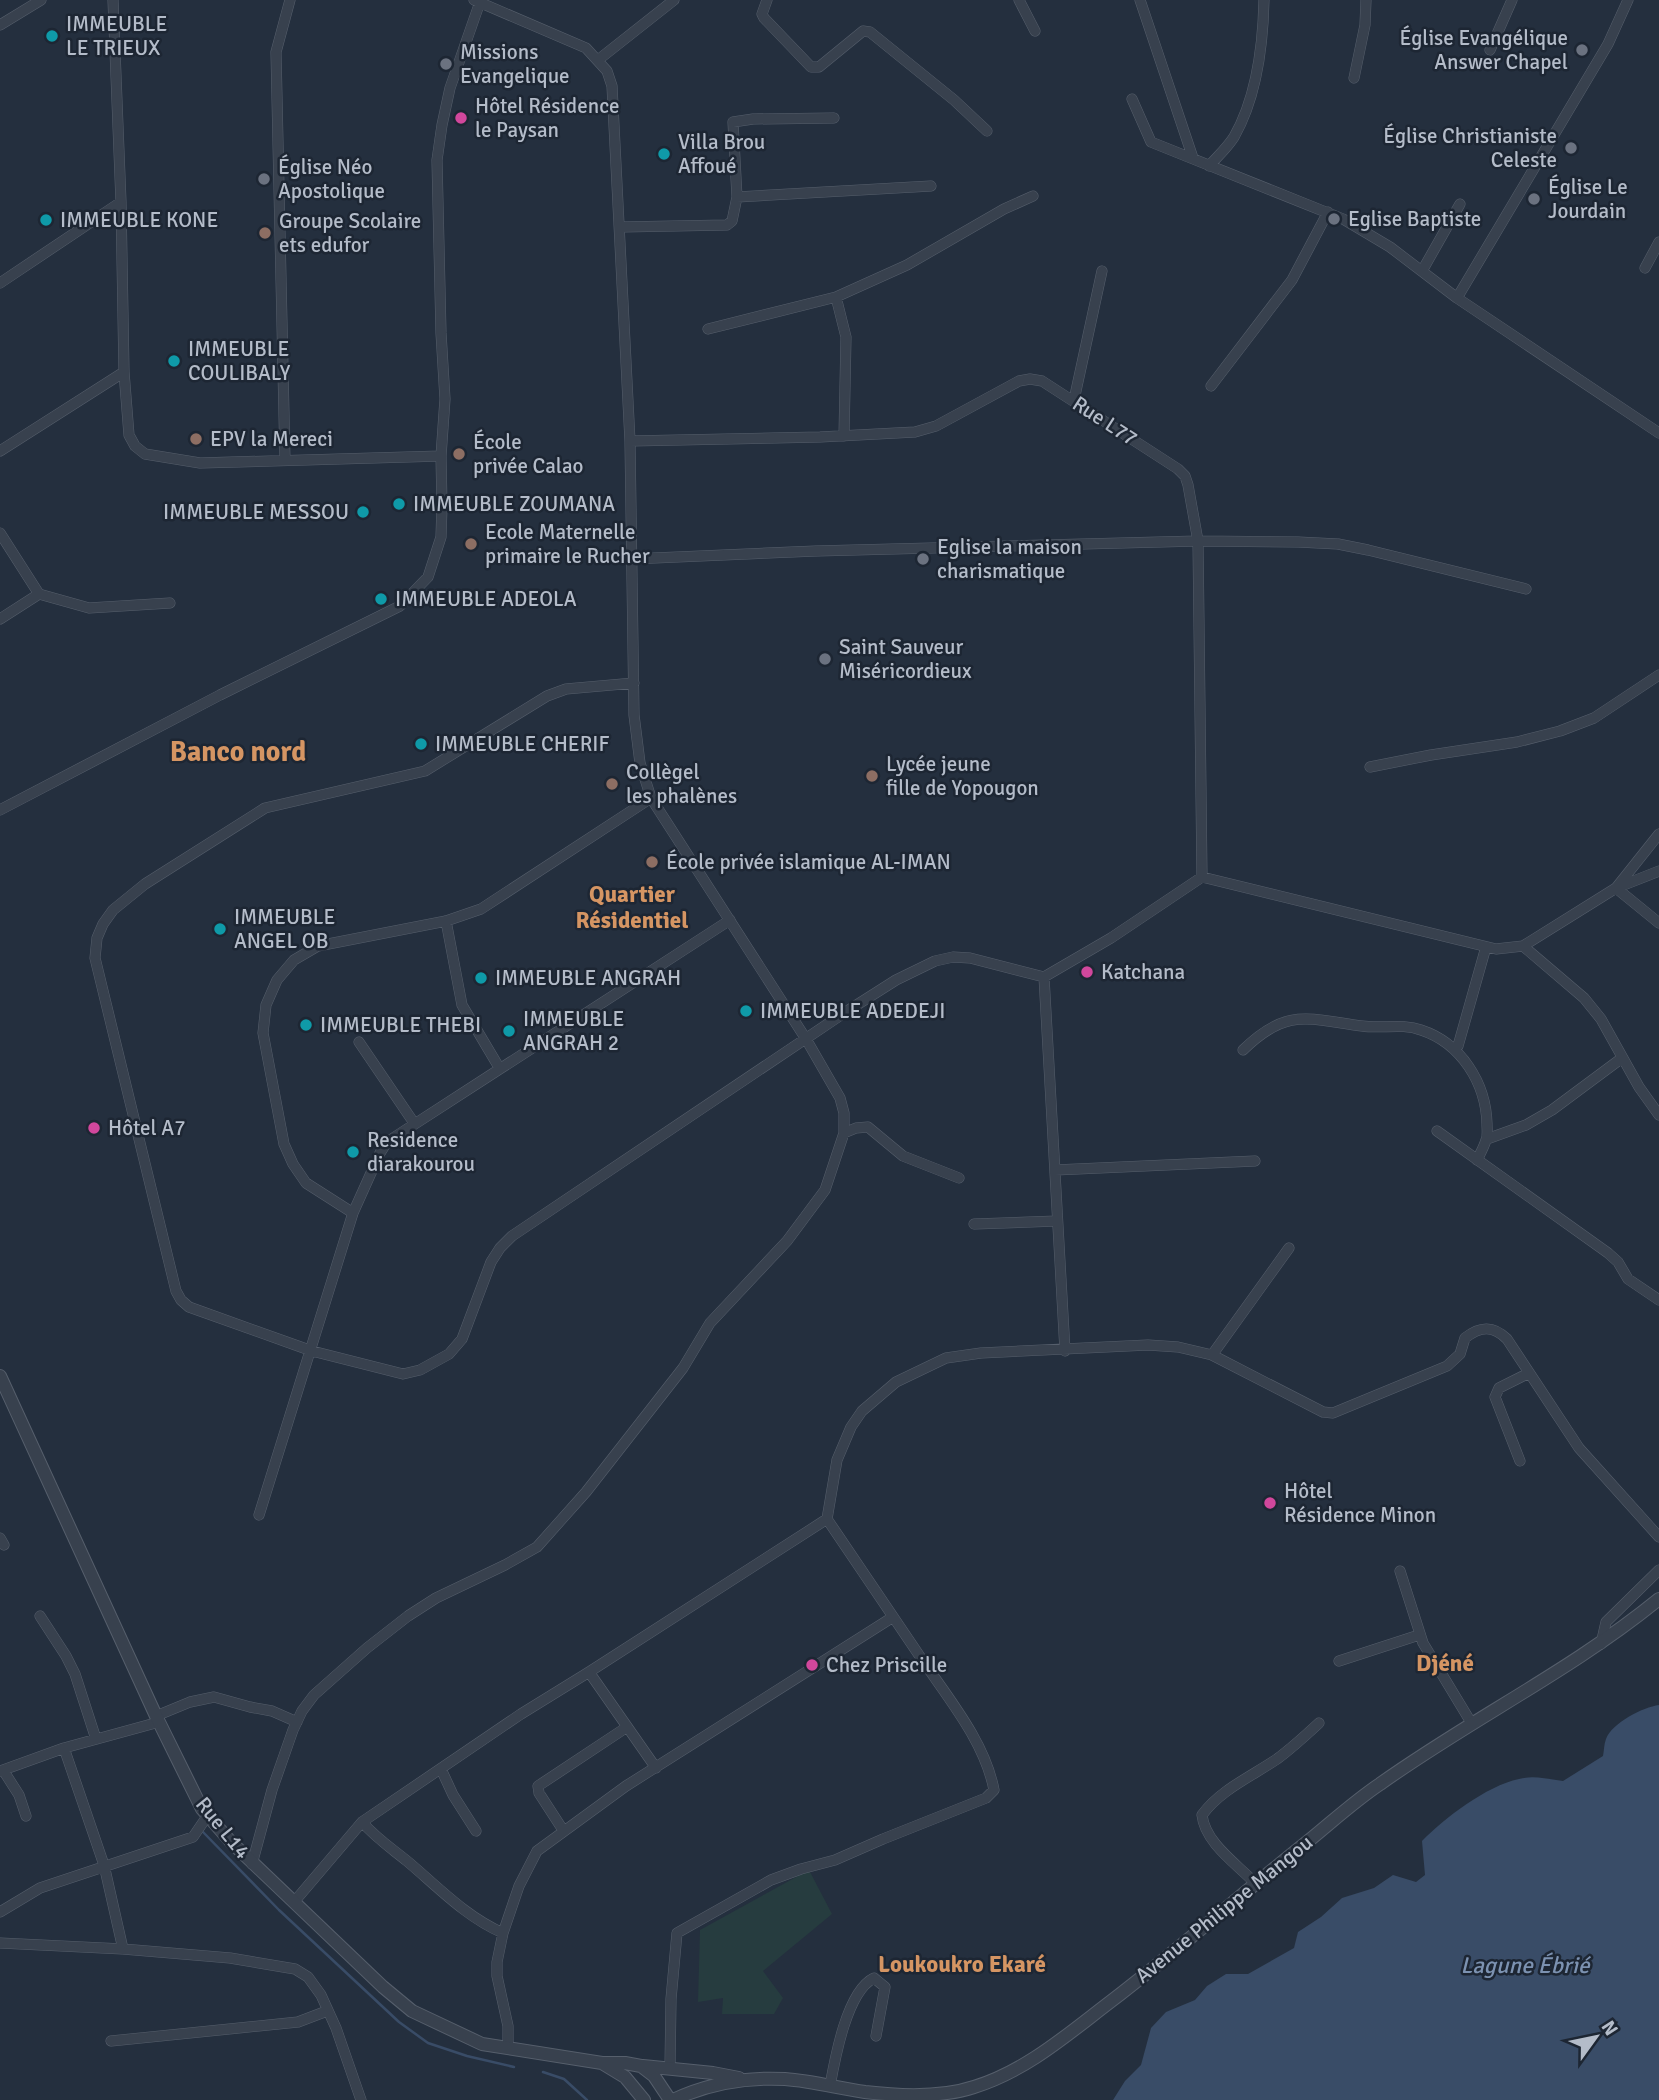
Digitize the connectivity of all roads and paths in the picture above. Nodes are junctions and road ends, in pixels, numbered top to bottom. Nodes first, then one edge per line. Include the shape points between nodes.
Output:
1 (41, 0) edge
2 (113, 0) edge
3 (290, 0) edge
4 (674, 0) edge
5 (767, 0) edge
6 (1019, 0) edge
7 (1140, 0) edge
8 (1264, 0) edge
9 (1366, 0) edge
10 (1512, 0) edge
11 (1628, 0) edge
12 (477, 1) edge
13 (0, 25) edge
14 (1035, 32) dead end
15 (1490, 50) dead end
16 (598, 60) junction
17 (1354, 78) dead end
18 (1132, 99) dead end
19 (834, 118) dead end
20 (987, 131) dead end
21 (1194, 158) junction
22 (1209, 166) junction
23 (931, 186) dead end
24 (1034, 196) dead end
25 (737, 197) junction
26 (121, 202) junction
27 (1460, 204) dead end
28 (1328, 212) junction
29 (621, 227) junction
30 (1659, 242) edge
31 (1645, 268) dead end
32 (1102, 271) dead end
33 (1422, 271) junction
34 (0, 283) edge
35 (836, 297) junction
36 (1457, 298) junction
37 (708, 328) dead end
38 (124, 372) junction
39 (1211, 386) dead end
40 (1074, 400) junction
41 (1659, 433) edge
42 (844, 436) junction
43 (630, 441) junction
44 (0, 450) edge
45 (440, 456) junction
46 (285, 460) junction
47 (0, 533) edge
48 (1198, 541) junction
49 (631, 559) junction
50 (1526, 589) dead end
51 (38, 594) junction
52 (170, 603) dead end
53 (0, 619) edge
54 (1659, 675) edge
55 (634, 683) junction
56 (1370, 767) dead end
57 (651, 798) junction
58 (0, 810) edge
59 (1659, 834) edge
60 (1659, 871) edge
61 (1202, 877) junction
62 (1616, 888) junction
63 (730, 920) junction
64 (446, 921) junction
65 (1659, 923) edge
66 (1523, 946) junction
67 (1486, 947) junction
68 (1044, 978) junction
69 (806, 1039) junction
70 (359, 1042) dead end
71 (1454, 1048) junction
72 (1243, 1050) dead end
73 (1622, 1058) junction
74 (500, 1069) junction
75 (1659, 1115) edge
76 (414, 1123) junction
77 (1437, 1130) dead end
78 (844, 1133) junction
79 (1487, 1139) junction
80 (1477, 1160) junction
81 (1255, 1161) dead end
82 (1055, 1170) junction
83 (959, 1178) dead end
84 (354, 1213) junction
85 (1057, 1221) junction
86 (974, 1224) dead end
87 (1289, 1248) dead end
88 (1659, 1300) edge
89 (312, 1351) junction
90 (1065, 1351) junction
91 (1212, 1355) junction
92 (1528, 1373) junction
93 (0, 1376) edge
94 (4, 1396) edge
95 (1520, 1461) dead end
96 (259, 1515) dead end
97 (827, 1519) junction
98 (1659, 1537) edge
99 (1659, 1570) edge
100 (1400, 1572) dead end
101 (1659, 1600) edge
102 (40, 1616) dead end
103 (893, 1616) junction
104 (1419, 1634) junction
105 (1601, 1644) junction
106 (1339, 1661) dead end
107 (589, 1672) junction
108 (158, 1719) junction
109 (297, 1722) junction
110 (1319, 1723) dead end
111 (1472, 1724) junction
112 (627, 1727) junction
113 (96, 1739) junction
114 (64, 1748) junction
115 (656, 1768) junction
116 (441, 1769) junction
117 (2, 1770) edge
118 (208, 1815) junction
119 (26, 1816) dead end
120 (362, 1822) junction
121 (564, 1830) junction
122 (476, 1831) dead end
123 (252, 1864) junction
124 (104, 1866) junction
125 (1255, 1883) junction
126 (294, 1902) junction
127 (0, 1912) edge
128 (503, 1933) junction
129 (0, 1943) edge
130 (123, 1949) junction
131 (327, 2011) junction
132 (876, 2036) dead end
133 (111, 2041) dead end
134 (508, 2048) junction
135 (602, 2063) junction
136 (641, 2066) junction
137 (670, 2067) junction
138 (750, 2081) junction
139 (830, 2086) junction
140 (361, 2100) edge
141 (644, 2100) edge
142 (672, 2100) edge

1 - 13 street
2 - 26 street
3 - 46 street via 276,52
4 - 16 street
5 - 20 street via 764,18 811,67 819,67 863,32 870,32
6 - 14 street
7 - 21 street
8 - 22 street via 1261,43 1245,114 1232,140
9 - 17 street
10 - 15 street
11 - 36 street via 1608,44
12 - 16 street via 586,48
12 - 45 street via 450,88 437,160 444,400
16 - 29 street via 612,86
18 - 21 street via 1151,142
19 - 25 street via 733,122
21 - 22 street
22 - 28 street
23 - 25 street
24 - 35 street via 907,265
25 - 29 street via 727,225
26 - 34 street
26 - 38 street
27 - 33 street
28 - 33 street
28 - 39 street via 1292,280
29 - 43 street
30 - 31 street
32 - 40 street
33 - 36 street
35 - 37 street
35 - 42 street via 846,337
36 - 41 street
38 - 44 street
38 - 46 street via 129,435 145,454 200,463
40 - 42 street, Rue L77 via 1030,379 925,430
40 - 48 street, Rue L77 via 1185,476
42 - 43 street, Rue L77
43 - 49 street
45 - 46 street
45 - 58 street via 441,537 428,577 400,606
47 - 51 street
48 - 49 street
48 - 50 street via 1338,544
48 - 61 street, Rue L77
49 - 55 street
51 - 52 street via 89,608
51 - 53 street
54 - 56 street via 1594,718 1560,730 1517,742
55 - 57 street via 640,763
55 - 89 street via 566,689 547,696 414,775 265,808 145,884 103,924 95,958 176,1291 189,1307
57 - 63 street
57 - 64 street via 493,903
59 - 62 street
60 - 62 street
61 - 67 street
61 - 68 street
62 - 65 street
62 - 66 street
63 - 69 street
63 - 74 street
64 - 74 street via 462,1005
64 - 84 street via 318,946 294,960 267,1005 263,1033 284,1144 306,1183
66 - 67 street
66 - 73 street via 1584,998 1601,1018
67 - 71 street
68 - 69 street via 970,958 935,961 896,980
68 - 82 street
69 - 78 street via 840,1098
69 - 89 street via 512,1236 491,1262 462,1339 435,1363 403,1374
70 - 76 street
71 - 72 street via 1411,1027 1307,1018 1280,1023
71 - 79 street via 1480,1083
73 - 75 street
73 - 79 street via 1552,1110
74 - 76 street
76 - 84 street via 387,1142
77 - 80 street
78 - 83 street via 867,1127 903,1156
78 - 109 street via 825,1190 808,1215 710,1323 665,1391 537,1546 408,1616 314,1695
79 - 80 street
80 - 88 street via 1608,1253 1628,1279
81 - 82 street
82 - 85 street
84 - 89 street
85 - 86 street
85 - 90 street
87 - 91 street
89 - 96 street
90 - 91 street via 1148,1345
90 - 97 street via 946,1358 896,1382 862,1411 851,1427 837,1460
91 - 92 street via 1333,1413 1447,1366 1460,1354 1465,1338 1482,1328 1500,1332
92 - 95 street via 1499,1388 1495,1397
92 - 98 street via 1579,1448
93 - 94 street, Rue L14
94 - 108 street, Rue L14
97 - 103 street
97 - 107 street
99 - 105 street via 1606,1622
100 - 104 street
101 - 105 street, Avenue Philippe Mangou
102 - 113 street via 75,1674
103 - 115 street
103 - 137 street via 972,1737 994,1790 986,1798 835,1860 771,1880 677,1933
104 - 106 street
104 - 111 street
105 - 111 street, Avenue Philippe Mangou
107 - 112 street
107 - 116 street
108 - 109 street via 190,1702 214,1696
108 - 113 street
108 - 118 street, Rue L14
109 - 123 street
110 - 125 street via 1202,1815 1211,1837
111 - 125 street, Avenue Philippe Mangou via 1378,1785
112 - 115 street
112 - 121 street via 538,1786
113 - 114 street
114 - 117 street
114 - 124 street
115 - 121 street
116 - 120 street
116 - 122 street
117 - 119 street via 19,1795
118 - 123 street, Rue L14
118 - 124 street via 193,1837
120 - 126 street
120 - 128 street via 472,1917
121 - 128 street via 531,1860
123 - 126 street, Rue L14
124 - 127 street via 40,1888
124 - 130 street
125 - 139 street, Avenue Philippe Mangou via 1083,2023 1008,2073 974,2087 926,2094
126 - 134 street, Rue L14 via 412,2011 472,2041
128 - 134 street via 497,1976
129 - 130 street
130 - 131 street via 295,1969 321,1995
131 - 133 street via 298,2022
131 - 140 street
132 - 139 street via 885,1987 874,1978 866,1982 850,2011
134 - 135 street, Rue L14
135 - 136 street, Rue L14
135 - 141 street, Rue L14 via 625,2077
136 - 137 street, Rue L14
136 - 142 street
137 - 138 street, Rue L14
138 - 139 street, Avenue Philippe Mangou via 785,2079
138 - 142 street via 706,2087

